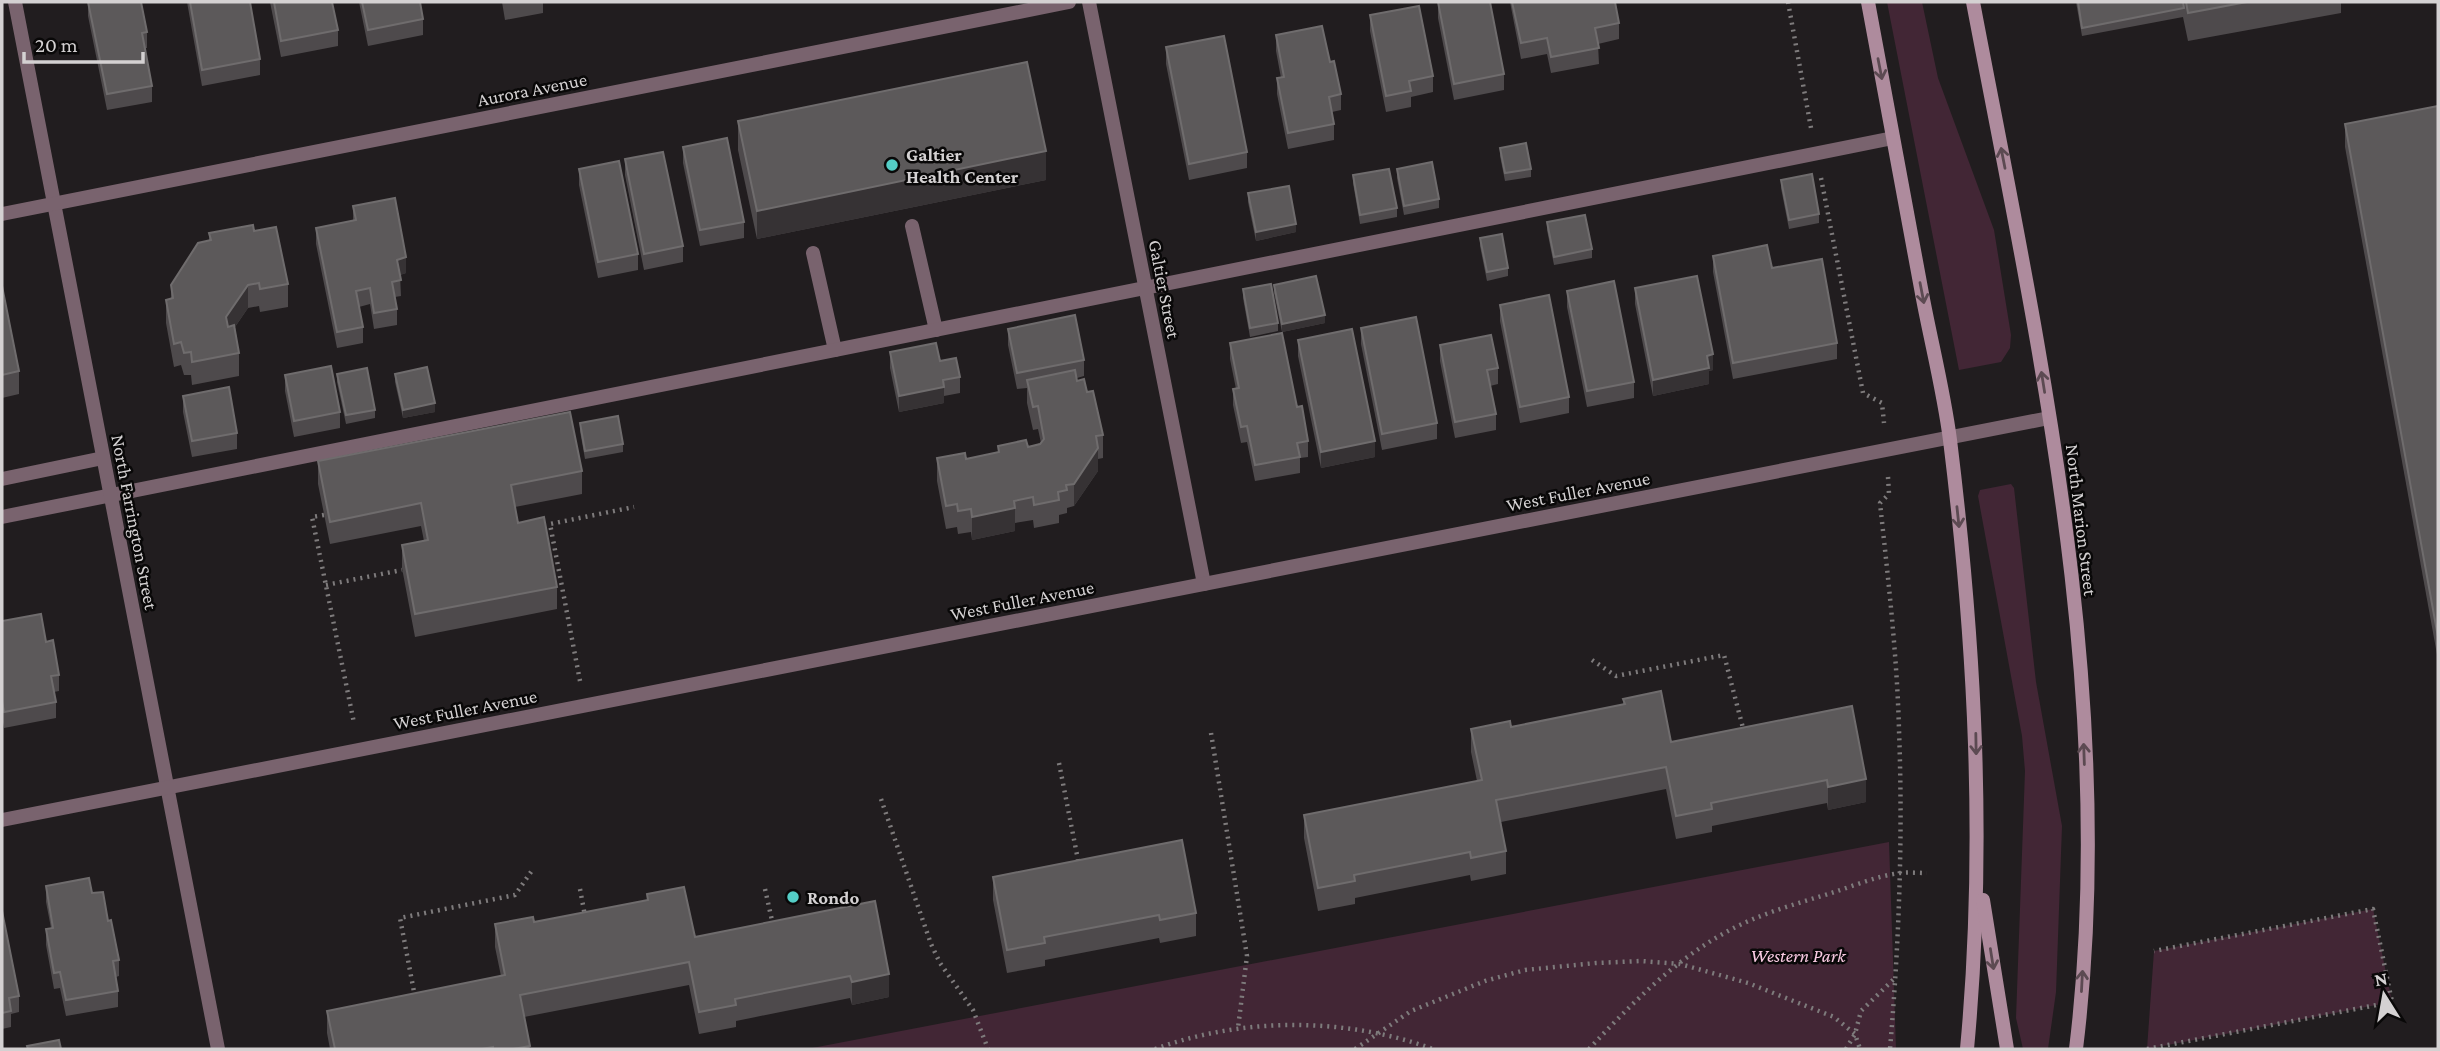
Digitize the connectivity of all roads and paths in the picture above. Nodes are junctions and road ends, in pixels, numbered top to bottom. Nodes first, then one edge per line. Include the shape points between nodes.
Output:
1 (15, 2) edge
2 (1069, 2) edge
3 (1089, 2) edge
4 (1788, 2) edge
5 (1868, 2) edge
6 (1973, 2) edge
7 (1893, 138) junction
8 (1816, 154) junction
9 (54, 204) junction
10 (2, 214) edge
11 (912, 226) dead end
12 (813, 253) dead end
13 (1146, 288) junction
14 (936, 330) junction
15 (835, 350) junction
16 (2049, 418) junction
17 (1950, 437) junction
18 (1886, 450) junction
19 (103, 458) junction
20 (2, 479) edge
21 (111, 496) junction
22 (634, 507) dead end
23 (324, 515) edge
24 (2, 517) edge
25 (402, 570) edge
26 (1204, 584) junction
27 (326, 585) junction
28 (1592, 660) dead end
29 (585, 706) junction
30 (1210, 733) dead end
31 (1745, 736) edge
32 (359, 750) junction
33 (1059, 763) dead end
34 (167, 788) junction
35 (881, 799) dead end
36 (2, 820) edge
37 (1978, 867) junction
38 (533, 869) dead end
39 (1080, 871) edge
40 (1900, 873) junction
41 (1927, 873) dead end
42 (580, 889) dead end
43 (765, 889) dead end
44 (587, 923) edge
45 (774, 930) edge
46 (2154, 951) dead end
47 (1680, 964) junction
48 (1896, 976) junction
49 (416, 1003) edge
50 (1238, 1028) junction
51 (1379, 1032) junction
52 (1855, 1034) junction
53 (218, 1049) edge
54 (988, 1049) edge
55 (1155, 1049) edge
56 (1355, 1049) edge
57 (1433, 1049) edge
58 (1590, 1049) edge
59 (1846, 1049) edge
60 (1860, 1049) edge
61 (1890, 1049) edge
62 (1967, 1049) edge
63 (2007, 1049) edge
64 (2076, 1049) edge
65 (2147, 1049) edge

1 - 9 street, North Farrington Street
2 - 9 street, Aurora Avenue
3 - 13 street, Galtier Street
4 - 8 path
5 -> 7 main road
16 -> 6 main road, North Marion Street
7 - 8 street
7 -> 17 main road
8 - 13 street
8 - 18 path via 1863,393 1882,403
9 - 10 street, Aurora Avenue
9 - 19 street, North Farrington Street
11 - 14 street
12 - 15 street
13 - 14 street
13 - 26 street, Galtier Street
14 - 15 street
15 - 21 street
16 - 17 street, West Fuller Avenue
64 -> 16 main road, North Marion Street via 2088,850 2081,667
17 - 18 street, West Fuller Avenue
17 -> 37 main road via 1976,718
18 - 26 street, West Fuller Avenue
18 - 40 path via 1889,494 1880,503 1899,729
19 - 20 street
19 - 21 street, North Farrington Street
21 - 24 street
21 - 34 street, North Farrington Street
22 - 29 path via 550,524
23 - 27 path via 312,517
25 - 27 path
26 - 29 street, West Fuller Avenue
27 - 32 path
28 - 31 path via 1616,676 1724,655
29 - 32 street, West Fuller Avenue
30 - 50 path via 1247,956
32 - 34 street, West Fuller Avenue
33 - 39 path
34 - 36 street, West Fuller Avenue
34 - 53 street, North Farrington Street
35 - 54 path via 930,944 973,1010
37 - 62 main road
37 -> 63 main road
38 - 49 path via 514,895 400,918
40 - 41 path
40 - 47 path via 1741,924
40 - 48 path
42 - 44 path
43 - 45 path
46 - 65 path via 2373,909 2392,1002
47 - 51 path via 1596,962 1524,970 1445,996
47 - 52 path via 1748,983 1834,1017
47 - 58 path
48 - 52 path via 1861,1011
48 - 61 path
50 - 51 path via 1306,1026
50 - 55 path
51 - 56 path
51 - 57 path
52 - 59 path
52 - 60 path

